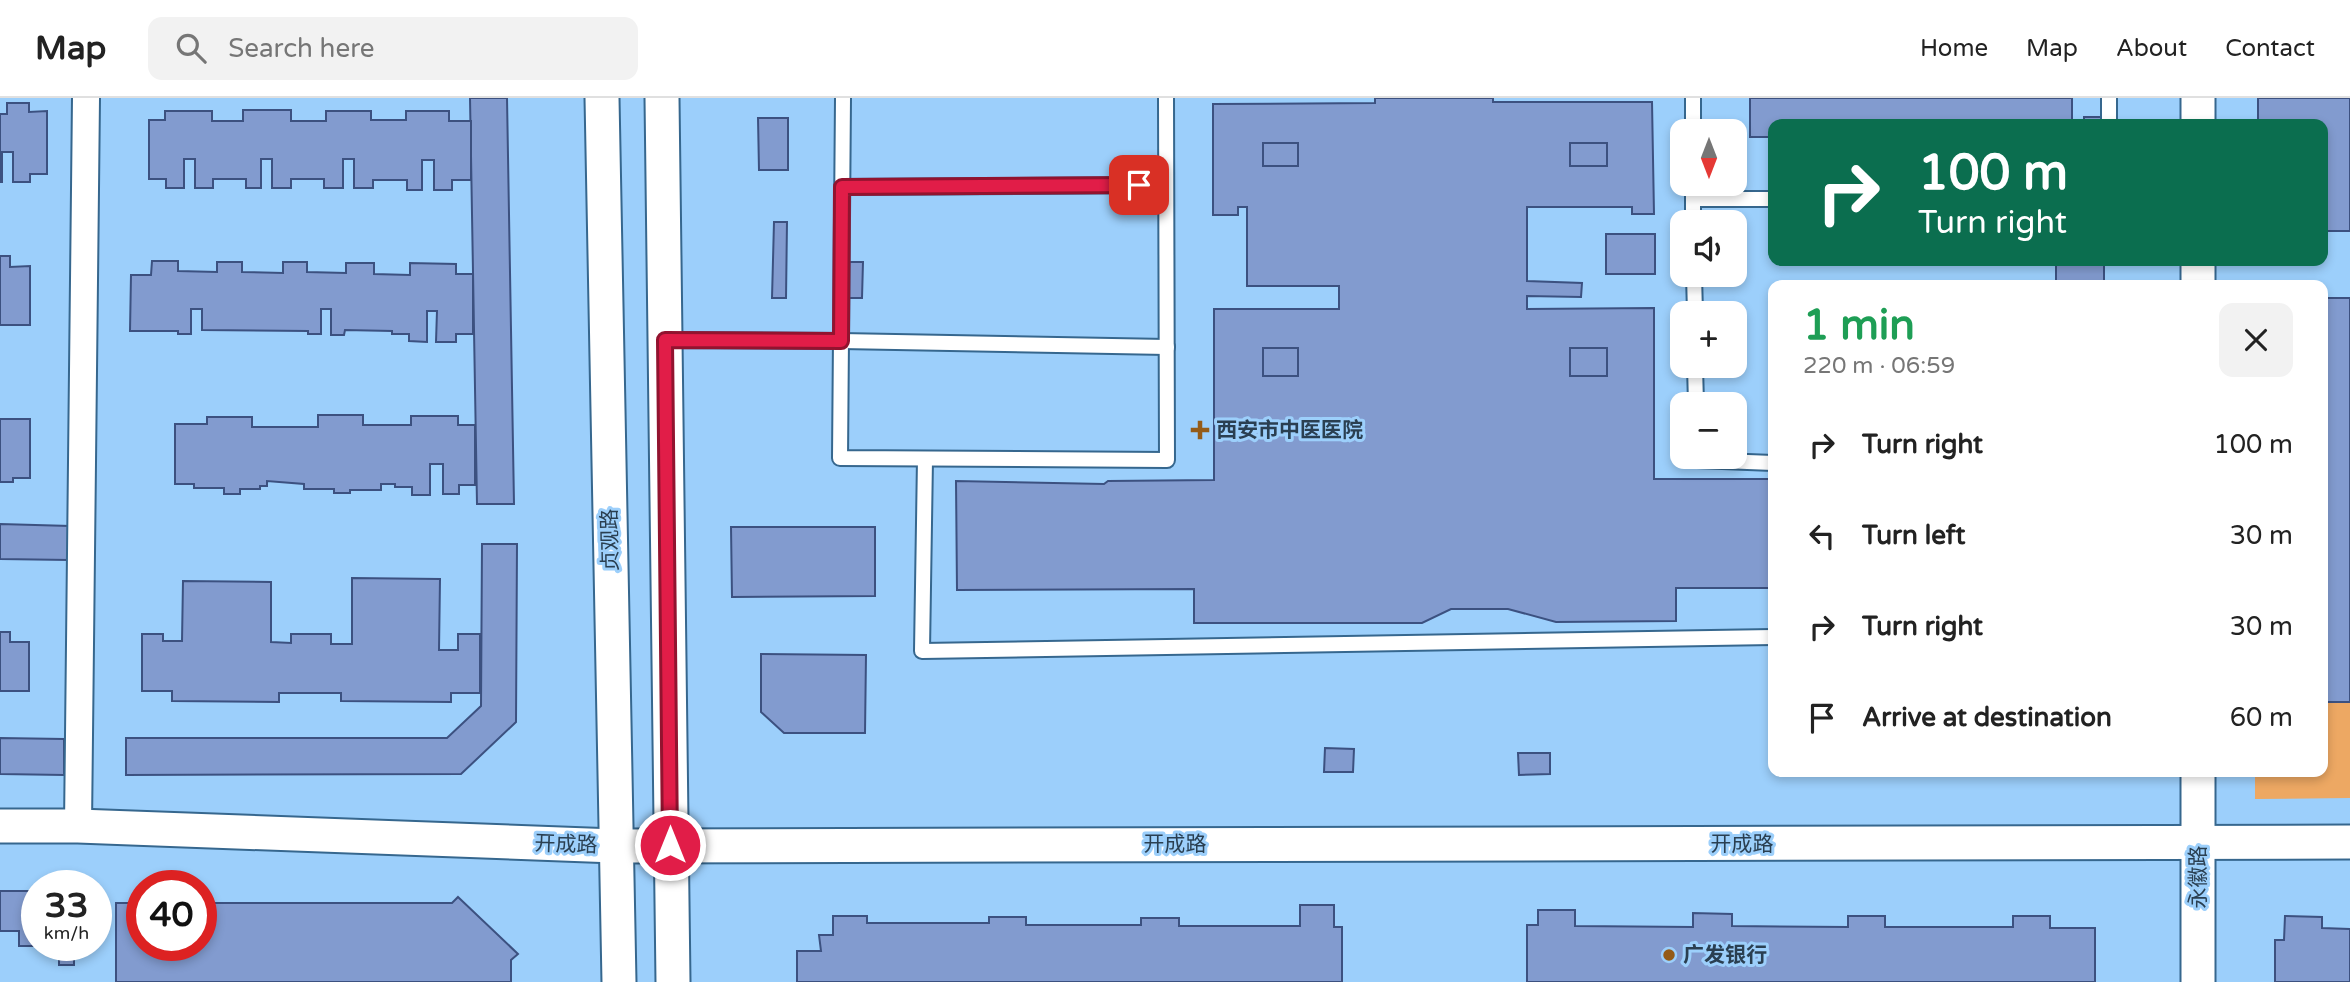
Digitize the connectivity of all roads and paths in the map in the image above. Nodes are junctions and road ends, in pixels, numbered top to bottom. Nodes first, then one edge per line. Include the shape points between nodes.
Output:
1 (86, 98) edge
2 (602, 98) edge
3 (662, 98) edge
4 (843, 98) edge
5 (1166, 98) edge
6 (1693, 98) edge
7 (2109, 98) edge
8 (2198, 98) edge
9 (1693, 119) edge
10 (2109, 119) edge
11 (2198, 119) edge
12 (1166, 185) junction
13 (842, 187) junction
14 (1693, 196) edge
15 (1768, 199) edge
16 (1693, 200) junction
17 (1693, 210) edge
18 (665, 340) junction
19 (841, 341) junction
20 (1167, 346) junction
21 (925, 458) junction
22 (1747, 462) edge
23 (1768, 463) edge
24 (1768, 636) edge
25 (2198, 777) edge
26 (0, 826) edge
27 (78, 826) junction
28 (2350, 842) edge
29 (2198, 843) junction
30 (670, 845) junction
31 (615, 846) junction
32 (619, 982) edge
33 (673, 982) edge
34 (2198, 982) edge

1 - 27 street
2 - 31 street, 贞观路
3 - 18 street
4 - 13 lane
5 - 12 lane
6 - 9 lane
7 - 10 lane
8 - 11 street
12 - 13 lane
12 - 20 lane
13 - 19 lane
14 - 16 lane
15 - 16 lane
16 - 17 lane
18 - 19 lane
18 - 30 street
19 - 20 lane
19 - 21 lane via 841,458
20 - 21 lane via 1167,460
21 - 24 lane via 922,650
22 - 23 lane
25 - 29 street, 永徽路
26 - 27 street, 开成路
27 - 31 street, 开成路
28 - 29 street, 开成路
29 - 30 street, 开成路
29 - 34 street, 永徽路
30 - 31 street, 开成路
30 - 33 street
31 - 32 street, 贞观路

